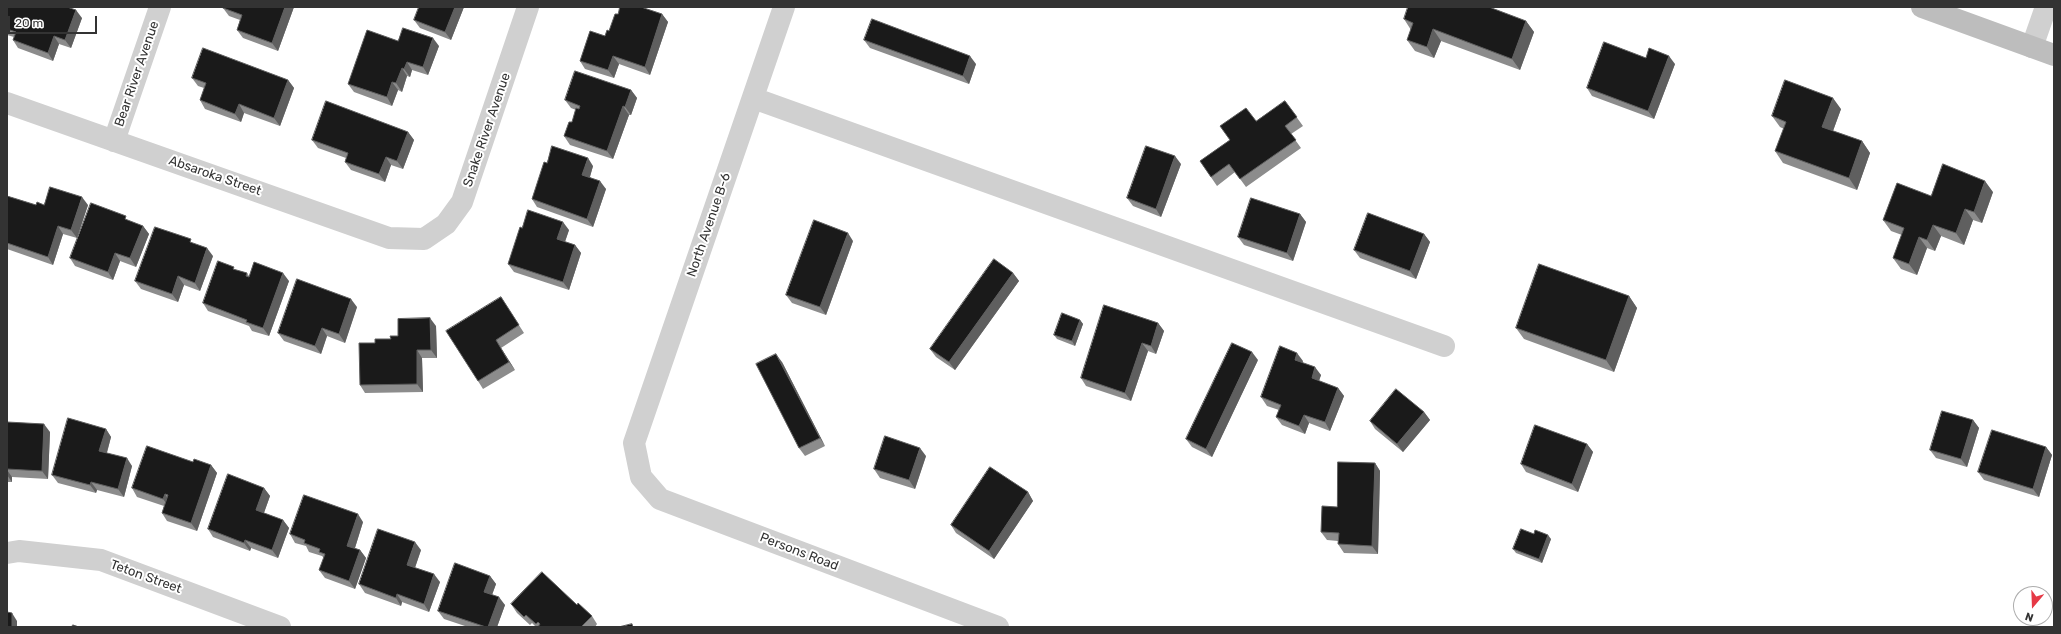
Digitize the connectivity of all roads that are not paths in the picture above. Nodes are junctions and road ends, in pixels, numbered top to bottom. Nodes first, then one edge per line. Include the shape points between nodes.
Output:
1 (160, 7) edge
2 (528, 7) edge
3 (784, 7) edge
4 (1922, 7) edge
5 (2046, 7) edge
6 (2032, 47) junction
7 (2054, 55) edge
8 (753, 98) junction
9 (7, 103) edge
10 (114, 140) junction
11 (424, 240) joint
12 (1444, 346) dead end
13 (634, 443) joint
14 (7, 553) edge
15 (986, 625) edge
16 (280, 627) edge

1 - 10 street, Bear River Avenue
2 - 11 street, Snake River Avenue via 462,202 446,224
3 - 8 street, North Avenue B-6
4 - 6 main road
5 - 6 street
6 - 7 main road
8 - 12 street
8 - 13 street, North Avenue B-6
9 - 10 street, Absaroka Street
10 - 11 street, Absaroka Street via 389,238
13 - 15 street, Persons Road via 641,477 660,499
14 - 16 street, Teton Street via 19,551 101,560

